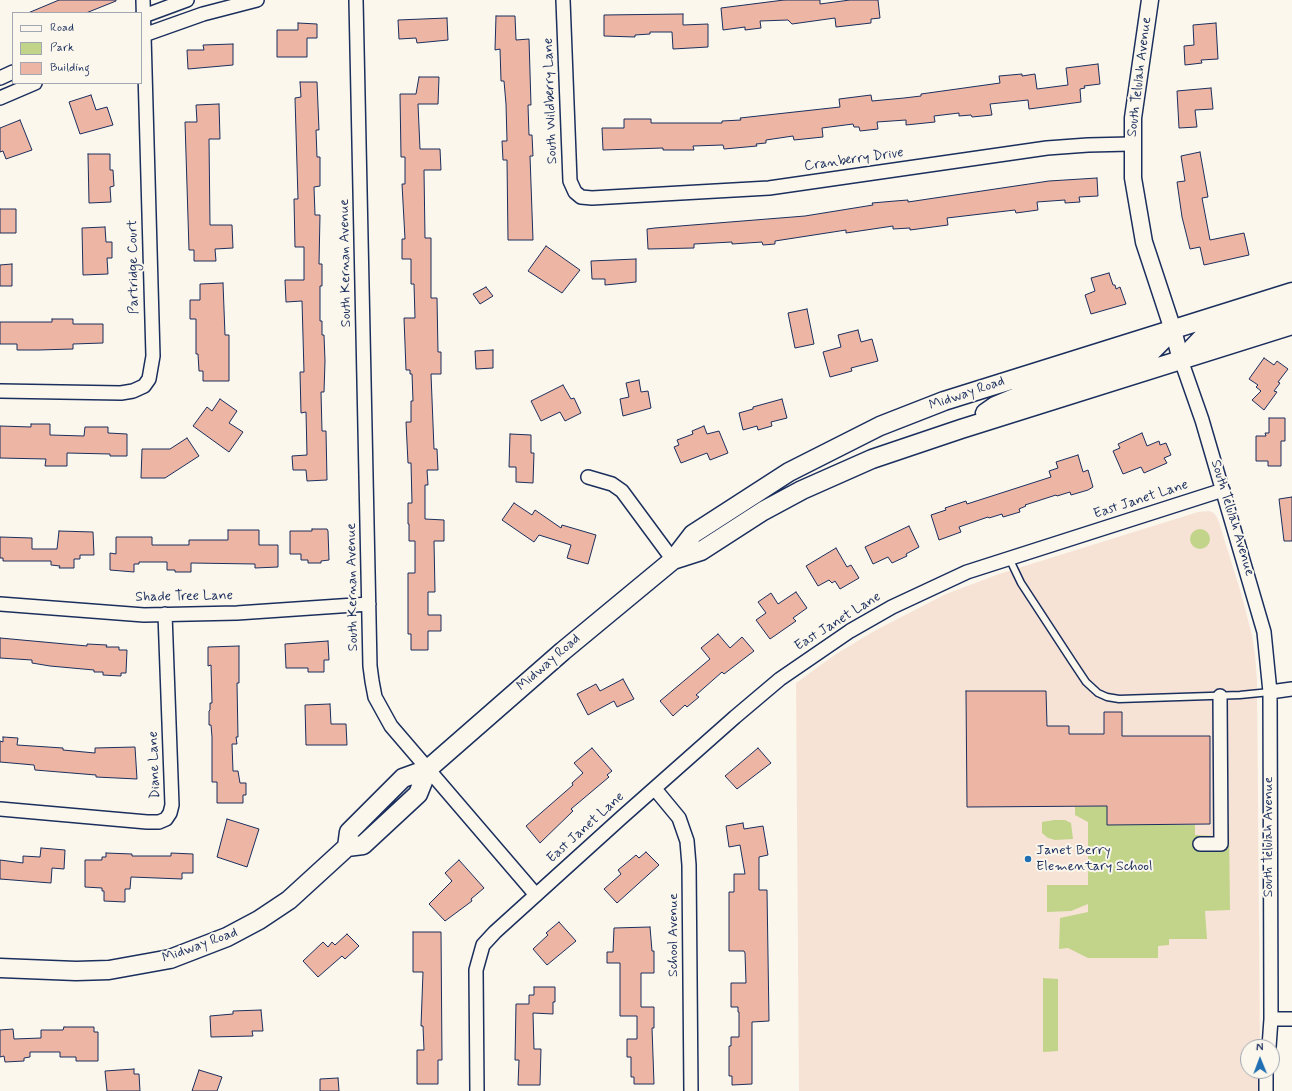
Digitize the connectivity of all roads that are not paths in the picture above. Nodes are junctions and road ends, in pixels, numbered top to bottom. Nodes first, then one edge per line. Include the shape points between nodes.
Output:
1 (143, 0) edge
2 (187, 0) edge
3 (257, 0) edge
4 (356, 0) edge
5 (563, 0) edge
6 (1150, 0) edge
7 (142, 16) edge
8 (143, 36) edge
9 (12, 72) edge
10 (0, 78) edge
11 (32, 84) edge
12 (0, 98) edge
13 (1132, 144) junction
14 (581, 197) joint
15 (1292, 292) edge
16 (1292, 307) edge
17 (1292, 324) edge
18 (1173, 330) junction
19 (1181, 360) junction
20 (0, 391) edge
21 (962, 429) junction
22 (853, 438) junction
23 (864, 462) junction
24 (588, 477) dead end
25 (1223, 490) junction
26 (1009, 558) junction
27 (673, 560) junction
28 (0, 604) edge
29 (369, 604) junction
30 (165, 614) junction
31 (1292, 689) edge
32 (1270, 692) junction
33 (1220, 696) junction
34 (428, 769) junction
35 (654, 789) junction
36 (0, 809) edge
37 (1200, 844) dead end
38 (536, 895) junction
39 (0, 968) edge
40 (1271, 1019) junction
41 (1292, 1019) edge
42 (1270, 1039) edge
43 (1266, 1079) edge
44 (477, 1091) edge
45 (690, 1091) edge
46 (1266, 1091) edge

1 - 7 street, Partridge Court
2 - 7 street
3 - 8 street via 203,14
4 - 29 street, South Kernan Avenue
5 - 14 street, South Wildberry Lane via 570,181 575,192
6 - 13 street, South Telulah Avenue via 1136,91
7 - 8 street, Partridge Court
8 - 20 street, Partridge Court via 153,356 149,379 144,386 133,392 121,393
9 - 10 street
11 - 12 street
13 - 14 street, Cranberry Drive via 1088,144 1047,148 769,188
13 - 18 street, South Telulah Avenue via 1133,178 1139,221
15 - 18 main road, Midway Road
16 - 19 main road via 1204,336
17 - 19 main road, Midway Road
18 - 19 street, South Telulah Avenue
18 - 21 main road via 1151,352 1050,384 995,406
18 - 22 main road, Midway Road via 944,401
19 - 21 main road, Midway Road
19 - 25 street, South Telulah Avenue
21 - 23 main road, Midway Road
22 - 23 main road
22 - 27 main road, Midway Road via 788,472 730,508 693,534
23 - 27 main road, Midway Road via 763,511 701,551
24 - 27 street via 612,484 622,491
25 - 26 street, East Janet Lane
25 - 32 street, South Telulah Avenue via 1263,625
26 - 33 lane via 1021,583 1072,661 1086,682 1098,693 1119,699
26 - 35 street, East Janet Lane via 967,572 927,590 850,631 780,679
27 - 34 main road, Midway Road via 563,651
28 - 30 street, Shade Tree Lane via 128,614
29 - 30 street, Shade Tree Lane
29 - 34 street, South Kernan Avenue via 370,666 375,697 391,726
30 - 36 street, Diane Lane via 172,806 166,819 146,822
31 - 32 street
32 - 33 lane
32 - 40 street, South Telulah Avenue
33 - 37 street via 1221,844
34 - 38 street, South Kernan Avenue
34 - 39 main road, Midway Road via 418,794 363,845 347,847 288,900 243,930 190,952 150,963 109,970 76,972
35 - 38 street, East Janet Lane
35 - 45 street, School Avenue via 679,818 687,842
38 - 44 street via 495,932 483,945 479,955 476,970
40 - 41 street
40 - 42 street, South Telulah Avenue
43 - 46 street

